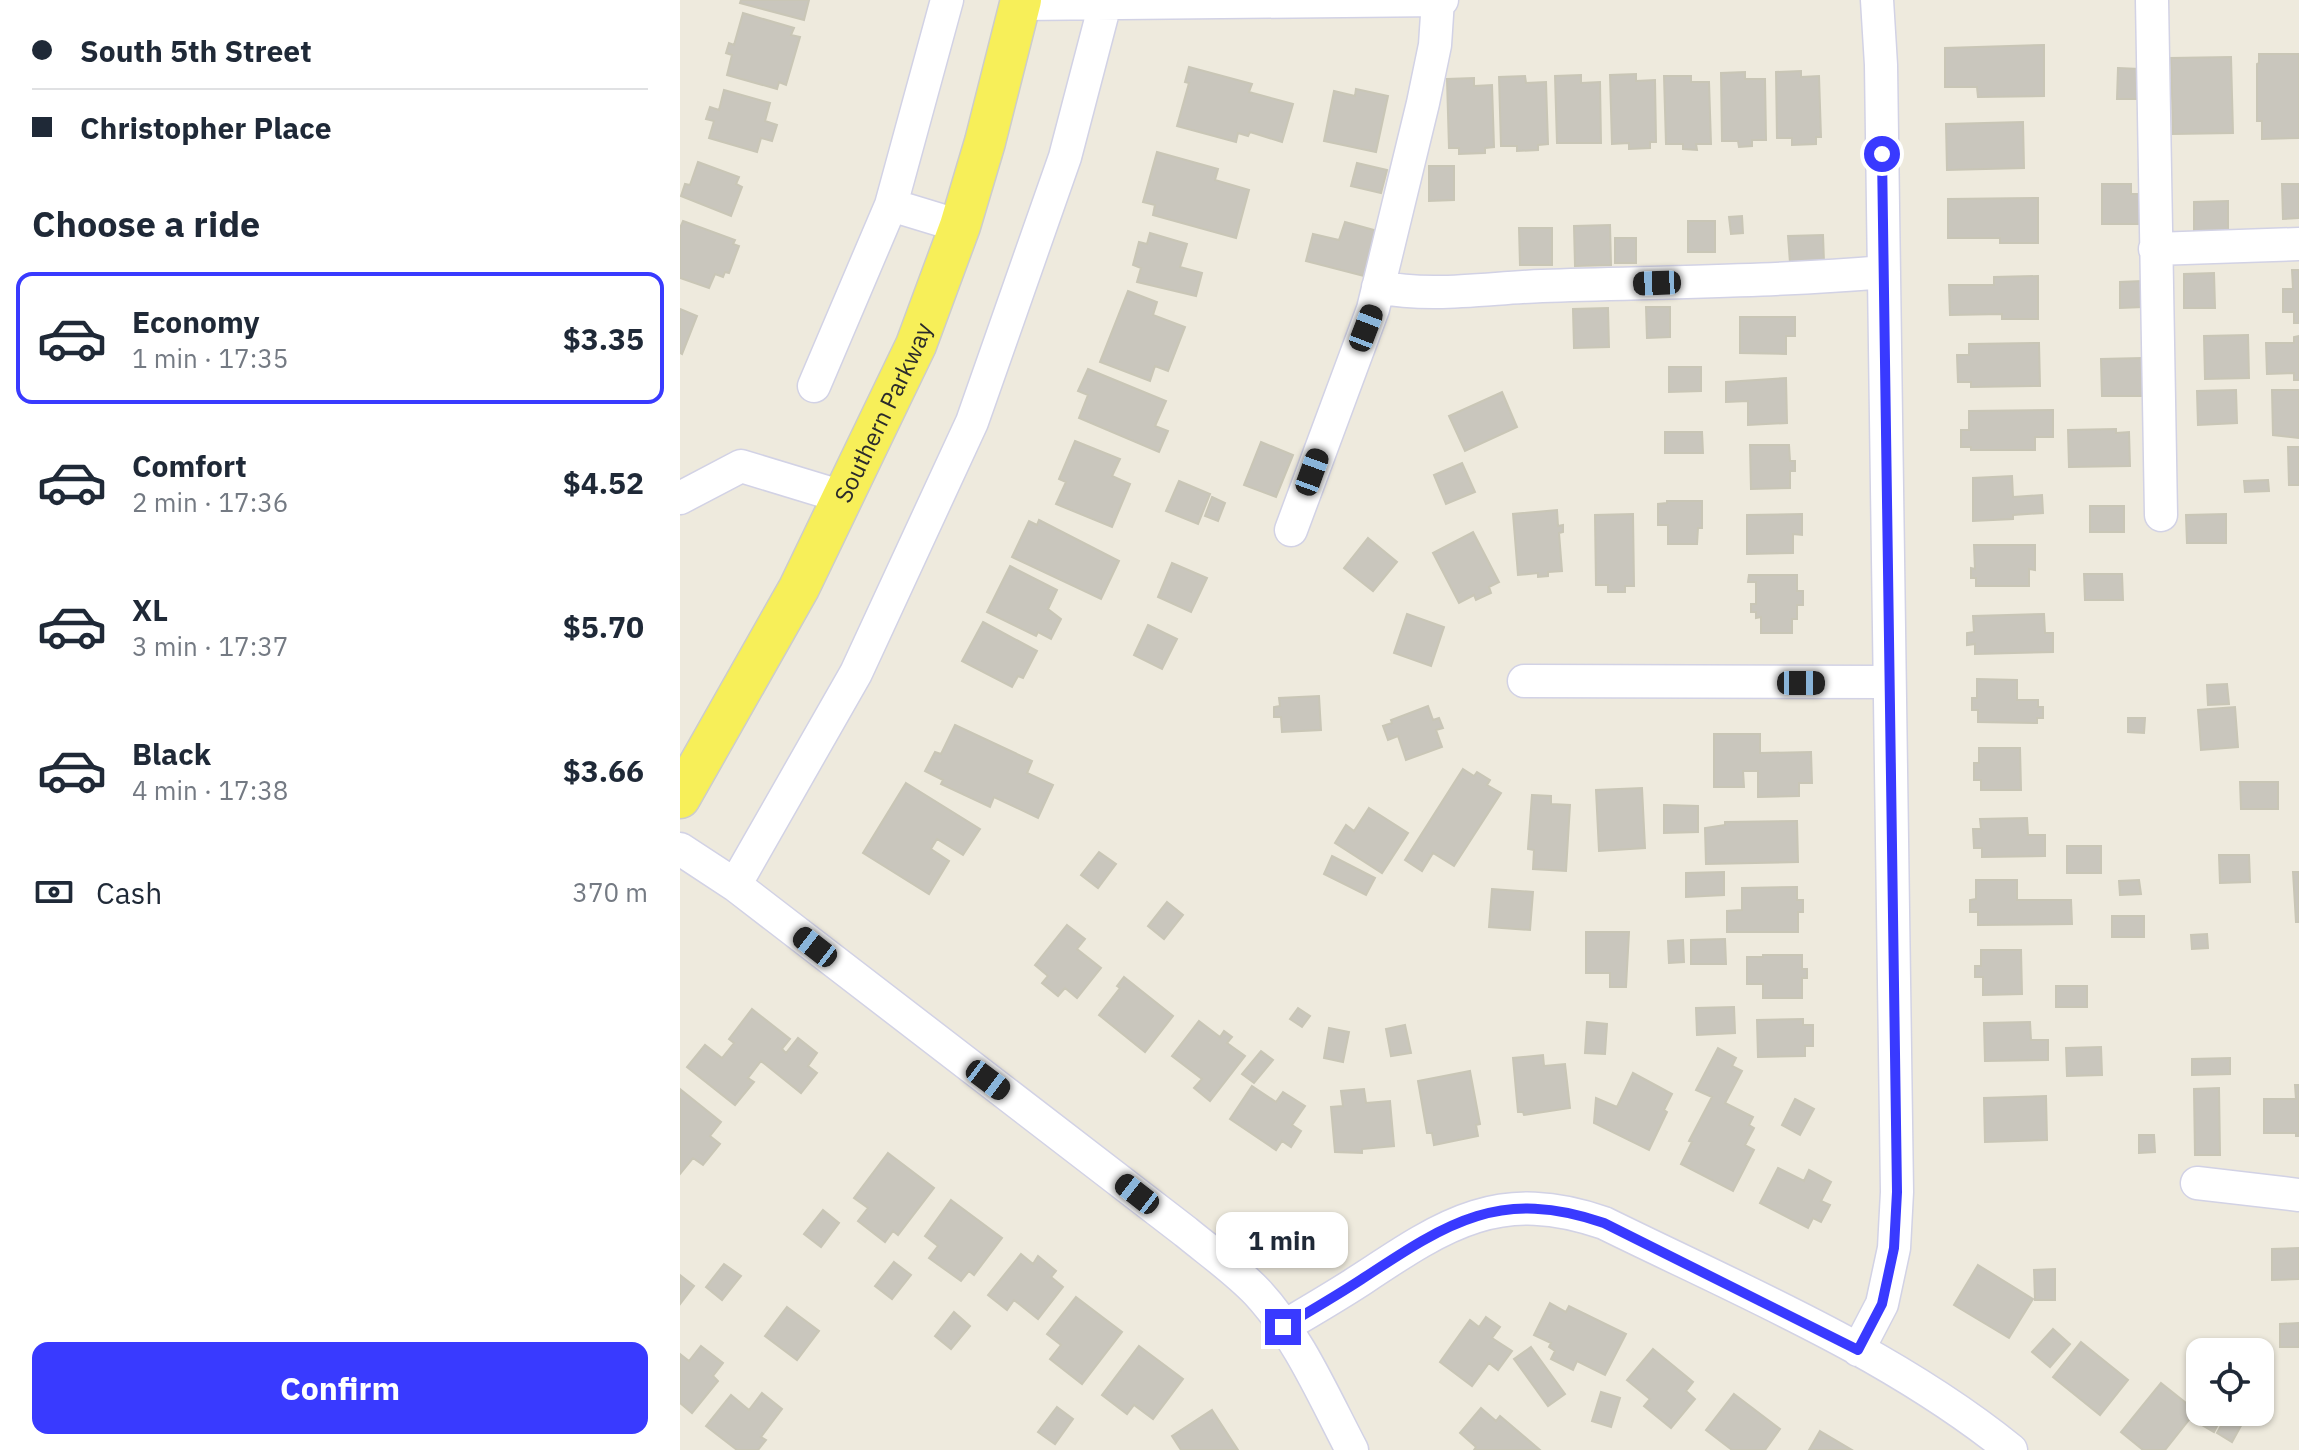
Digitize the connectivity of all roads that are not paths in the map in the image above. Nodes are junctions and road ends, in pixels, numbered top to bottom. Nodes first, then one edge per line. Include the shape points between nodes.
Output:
1 (947, 0) edge
2 (1440, 0) edge
3 (1877, 0) edge
4 (2152, 0) edge
5 (1020, 2) edge
6 (1105, 4) junction
7 (891, 205) junction
8 (960, 226) junction
9 (2299, 244) edge
10 (2155, 249) junction
11 (1884, 272) junction
12 (1378, 287) junction
13 (814, 386) dead end
14 (843, 497) junction
15 (680, 498) edge
16 (2161, 515) dead end
17 (1291, 530) dead end
18 (1524, 681) dead end
19 (1888, 682) junction
20 (680, 798) edge
21 (680, 849) edge
22 (735, 885) junction
23 (2197, 1183) dead end
24 (2299, 1195) edge
25 (1283, 1327) junction
26 (1858, 1350) junction
27 (1352, 1450) edge
28 (2011, 1450) edge

1 - 7 street
2 - 6 street
2 - 12 street via 1423,103
3 - 11 street
4 - 10 street
5 - 6 street
5 - 8 main road, Southern Parkway
6 - 22 street via 1065,157 972,422 856,673
7 - 8 street
7 - 13 street
8 - 14 main road, Southern Parkway via 916,345
9 - 10 street
10 - 16 street
11 - 12 street via 1443,292
11 - 19 street
12 - 17 street
14 - 15 street via 741,466
14 - 20 main road, Southern Parkway via 799,588
18 - 19 street
19 - 26 street via 1897,1192 1894,1248 1882,1304
21 - 22 street
22 - 25 street via 1186,1232 1256,1291
23 - 24 street
25 - 26 street via 1417,1242 1462,1220 1490,1211 1548,1208 1604,1223
25 - 27 street
26 - 28 street via 1948,1402

